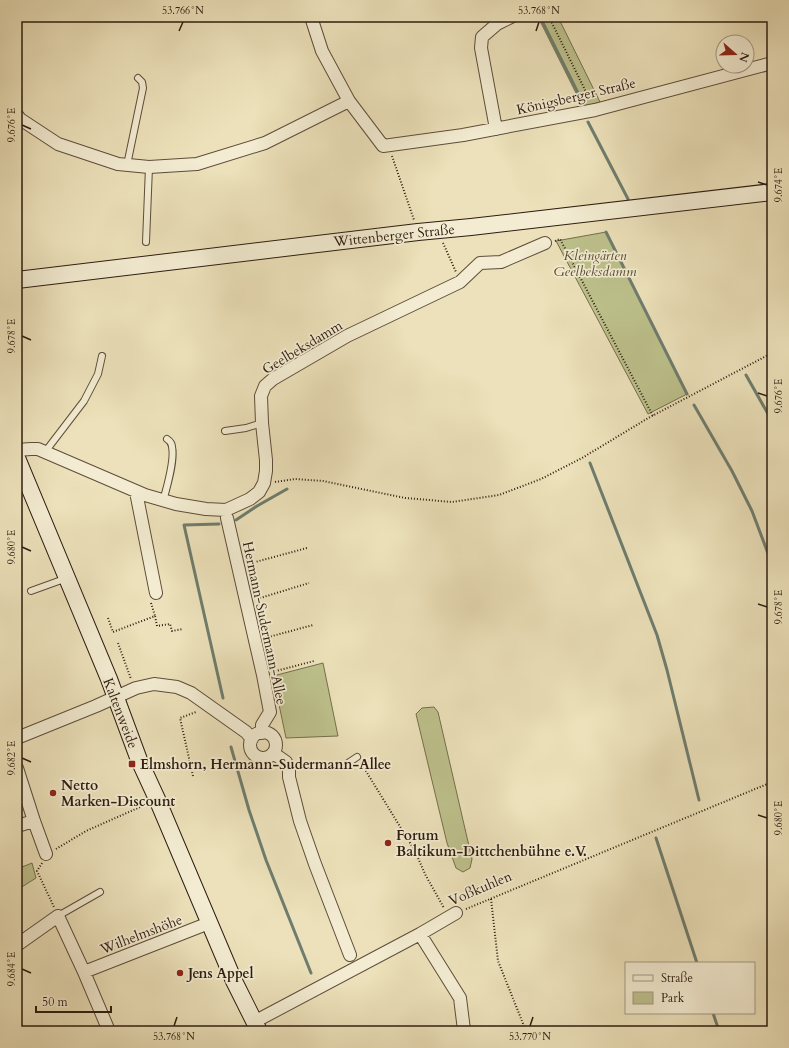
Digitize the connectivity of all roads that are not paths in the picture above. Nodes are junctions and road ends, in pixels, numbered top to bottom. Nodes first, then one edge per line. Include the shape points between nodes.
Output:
1 (311, 17) edge
2 (511, 17) edge
3 (772, 62) edge
4 (138, 78) dead end
5 (349, 101) junction
6 (17, 115) edge
7 (496, 129) junction
8 (127, 165) junction
9 (149, 167) junction
10 (772, 192) edge
11 (146, 242) dead end
12 (545, 243) road end
13 (17, 280) edge
14 (102, 356) dead end
15 (262, 423) junction
16 (225, 431) dead end
17 (167, 439) dead end
18 (17, 451) edge
19 (45, 452) junction
20 (17, 458) edge
21 (136, 492) junction
22 (163, 501) junction
23 (227, 518) dead end
24 (67, 578) junction
25 (31, 591) dead end
26 (154, 598) road end
27 (116, 697) junction
28 (257, 736) junction
29 (17, 738) edge
30 (273, 753) junction
31 (357, 757) road end
32 (348, 763) dead end
33 (17, 768) edge
34 (34, 821) junction
35 (17, 826) edge
36 (46, 854) road end
37 (100, 892) dead end
38 (452, 915) road end
39 (58, 916) junction
40 (209, 923) junction
41 (420, 934) junction
42 (17, 945) edge
43 (350, 955) dead end
44 (84, 972) junction
45 (257, 1026) edge
46 (109, 1031) edge
47 (467, 1031) edge

1 - 5 street via 322,51
2 - 7 street via 497,24 482,37 481,48
3 - 7 street, Königsberger Straße via 595,110
4 - 8 lane via 143,88
5 - 7 street, Königsberger Straße via 386,145
5 - 9 street via 265,143 197,164
6 - 8 street via 58,144
8 - 9 street
9 - 11 lane
10 - 13 main road, Wittenberger Straße
12 - 15 street, Geelbeksdamm via 501,262 480,263 460,282 348,336 273,379 265,386 261,396
14 - 19 lane via 98,374 84,401
15 - 16 lane
15 - 22 street, Geelbeksdamm via 266,471 260,492 226,510
17 - 22 lane via 172,446 173,455
18 - 19 street via 28,448
19 - 21 street
20 - 24 main road, Kaltenweide
21 - 22 street
21 - 26 street
23 - 28 street, Hermann-Sudermann-Allee via 270,712
24 - 25 lane
24 - 27 main road, Kaltenweide
27 - 28 street via 136,688 154,684 177,687 191,693 246,732
27 - 29 street
27 - 40 main road, Kaltenweide via 139,760
28 - 30 street via 270,735 276,745
28 - 30 street via 251,742 251,750 256,756 263,758
30 - 43 street via 286,762 300,821 314,864
31 - 32 lane
33 - 34 street
34 - 35 street
34 - 36 street
37 - 39 lane
38 - 41 street, Voßkuhlen
39 - 42 street
39 - 44 street
40 - 44 street, Wilhelmshöhe
40 - 45 main road, Kaltenweide
41 - 45 street, Voßkuhlen
41 - 47 street via 460,998
44 - 46 street

